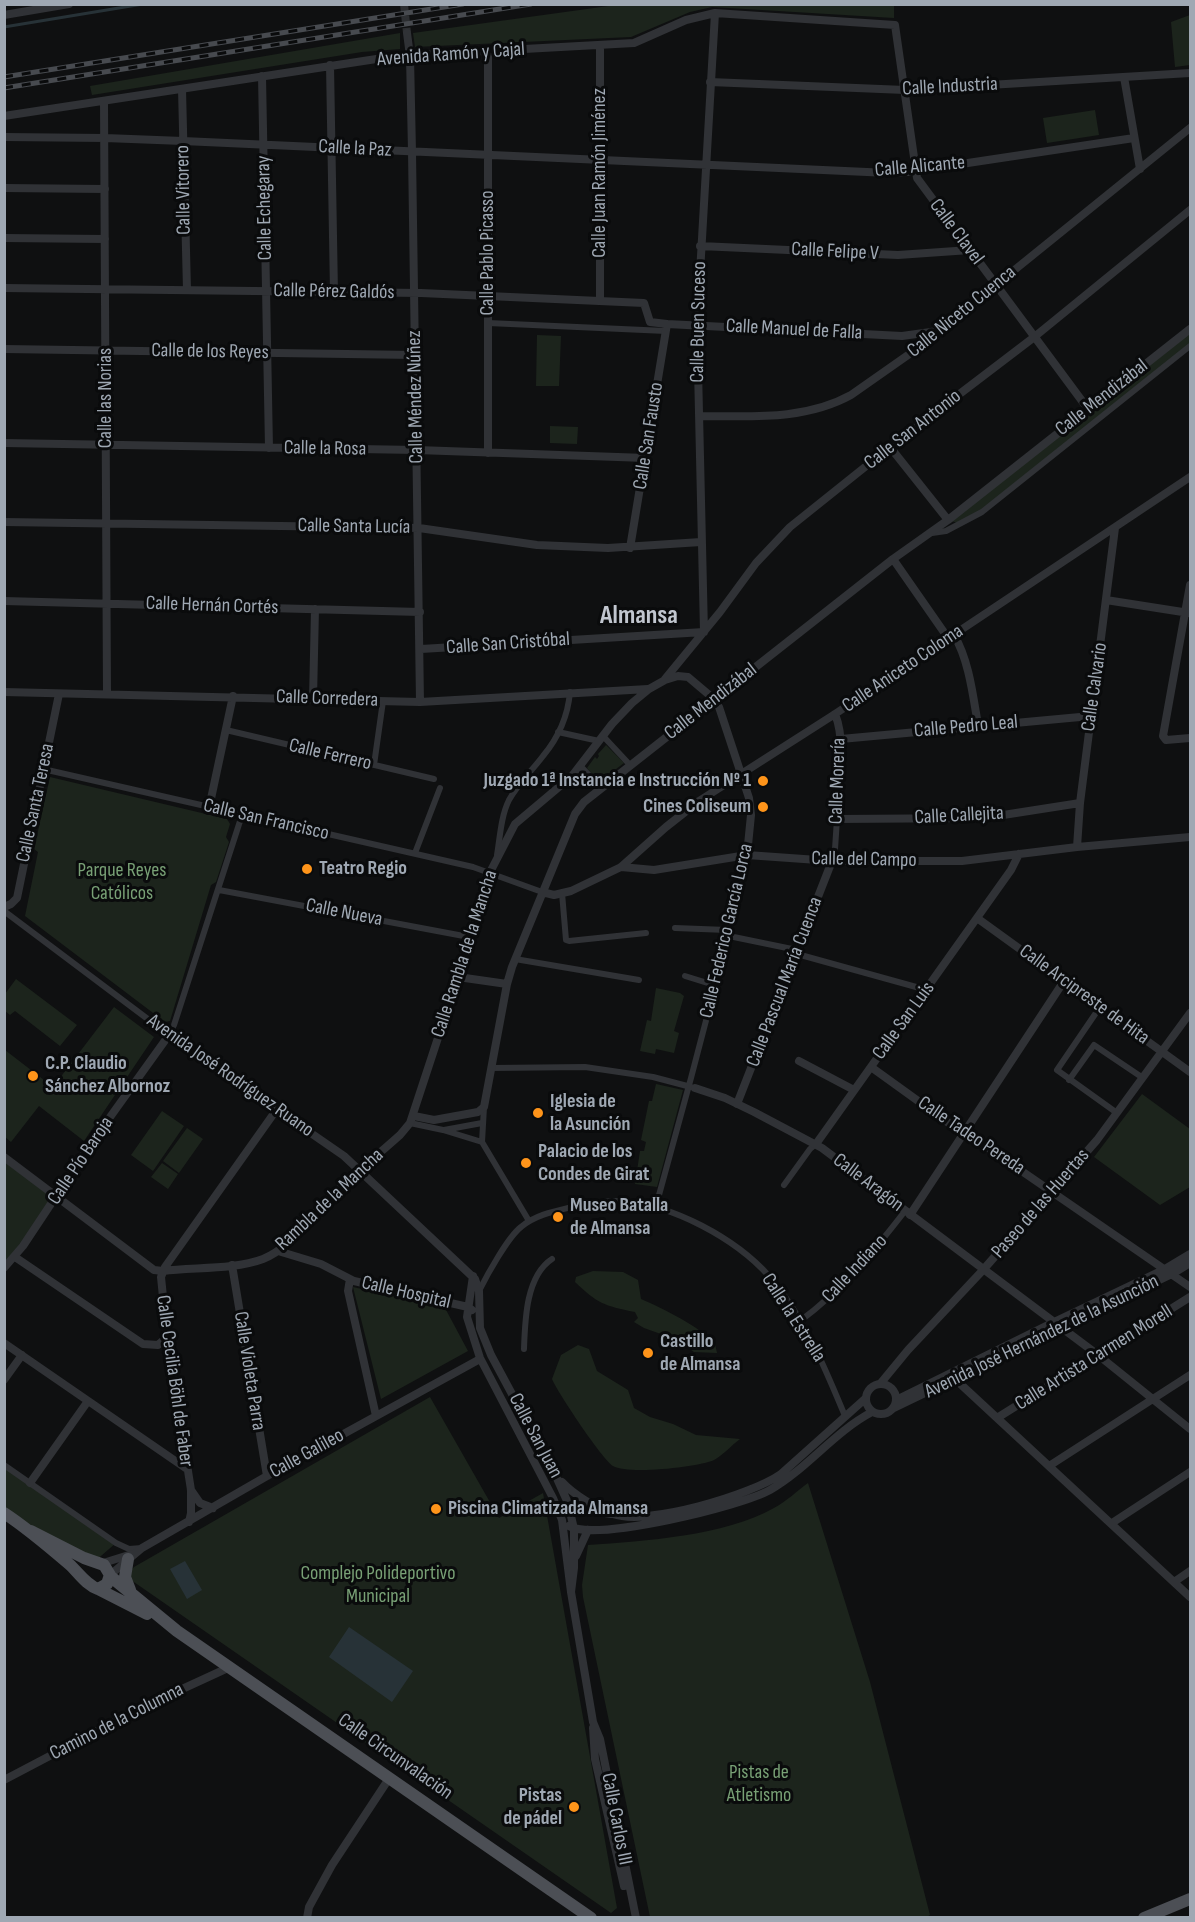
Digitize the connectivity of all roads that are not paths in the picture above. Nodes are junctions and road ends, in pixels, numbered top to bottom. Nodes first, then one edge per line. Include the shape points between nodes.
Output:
1 (69, 4) edge
2 (715, 13) junction
3 (4, 15) edge
4 (895, 26) joint
5 (407, 33) tunnel mouth
6 (600, 45) junction
7 (488, 52) junction
8 (410, 56) junction
9 (330, 65) junction
10 (1191, 73) edge
11 (262, 76) junction
12 (1124, 77) junction
13 (710, 82) junction
14 (182, 89) junction
15 (905, 90) junction
16 (104, 102) junction
17 (4, 116) edge
18 (1191, 128) edge
19 (4, 137) edge
20 (105, 138) junction
21 (1134, 138) junction
22 (183, 141) junction
23 (263, 145) junction
24 (331, 148) junction
25 (412, 152) junction
26 (488, 155) junction
27 (600, 160) junction
28 (705, 165) junction
29 (1140, 169) junction
30 (915, 171) junction
31 (4, 188) edge
32 (105, 189) junction
33 (1191, 210) edge
34 (4, 238) edge
35 (105, 239) junction
36 (700, 246) junction
37 (970, 250) junction
38 (996, 285) junction
39 (4, 288) edge
40 (105, 289) junction
41 (187, 290) junction
42 (267, 291) junction
43 (334, 293) junction
44 (414, 294) junction
45 (489, 297) junction
46 (600, 301) junction
47 (650, 322) joint
48 (488, 323) junction
49 (697, 326) junction
50 (667, 327) junction
51 (1191, 328) edge
52 (938, 331) junction
53 (1033, 338) junction
54 (1191, 346) edge
55 (4, 349) edge
56 (106, 351) junction
57 (268, 352) junction
58 (415, 355) junction
59 (1088, 409) junction
60 (699, 416) junction
61 (4, 443) edge
62 (107, 444) junction
63 (890, 447) junction
64 (269, 448) junction
65 (417, 450) junction
66 (488, 453) junction
67 (646, 458) junction
68 (1191, 477) edge
69 (948, 520) junction
70 (4, 522) edge
71 (106, 523) junction
72 (419, 528) junction
73 (1115, 528) junction
74 (928, 533) junction
75 (701, 542) junction
76 (630, 548) junction
77 (893, 559) junction
78 (1191, 585) edge
79 (1106, 600) junction
80 (4, 601) edge
81 (107, 604) junction
82 (315, 609) junction
83 (420, 612) junction
84 (1188, 613) edge
85 (704, 632) junction
86 (951, 637) junction
87 (421, 649) junction
88 (665, 680) junction
89 (648, 689) junction
90 (4, 692) edge
91 (570, 692) junction
92 (59, 694) junction
93 (107, 694) junction
94 (233, 696) junction
95 (314, 699) junction
96 (714, 699) junction
97 (383, 701) junction
98 (420, 702) junction
99 (835, 714) junction
100 (1090, 716) junction
101 (978, 725) junction
102 (226, 730) junction
103 (558, 732) junction
104 (1191, 738) edge
105 (601, 739) junction
106 (841, 740) junction
107 (374, 765) junction
108 (630, 765) junction
109 (580, 767) junction
110 (43, 769) junction
111 (742, 775) junction
112 (434, 779) dead end
113 (440, 788) dead end
114 (600, 788) junction
115 (1080, 803) junction
116 (209, 808) junction
117 (242, 815) junction
118 (837, 819) junction
119 (1191, 831) edge
120 (1191, 837) edge
121 (1107, 844) junction
122 (1077, 847) junction
123 (835, 849) dead end
124 (415, 854) junction
125 (1019, 854) junction
126 (747, 855) junction
127 (496, 857) junction
128 (832, 861) junction
129 (621, 867) junction
130 (489, 873) junction
131 (219, 890) junction
132 (542, 892) junction
133 (562, 893) junction
134 (4, 909) edge
135 (977, 918) junction
136 (675, 928) dead end
137 (646, 933) dead end
138 (725, 933) junction
139 (469, 937) junction
140 (797, 954) junction
141 (515, 959) junction
142 (685, 976) dead end
143 (458, 977) junction
144 (639, 980) dead end
145 (1064, 981) junction
146 (507, 984) junction
147 (714, 986) junction
148 (927, 990) junction
149 (1100, 1007) junction
150 (1191, 1013) edge
151 (169, 1035) junction
152 (1076, 1042) junction
153 (1089, 1051) junction
154 (1163, 1052) junction
155 (799, 1061) dead end
156 (871, 1067) junction
157 (491, 1068) junction
158 (1191, 1072) edge
159 (1143, 1078) junction
160 (1069, 1080) junction
161 (692, 1087) junction
162 (854, 1090) junction
163 (737, 1104) junction
164 (484, 1107) junction
165 (277, 1109) junction
166 (1116, 1113) junction
167 (412, 1119) junction
168 (482, 1123) junction
169 (443, 1130) junction
170 (965, 1132) junction
171 (482, 1142) junction
172 (816, 1144) junction
173 (4, 1157) edge
174 (360, 1170) junction
175 (784, 1185) dead end
176 (1053, 1191) junction
177 (57, 1197) junction
178 (656, 1206) junction
179 (908, 1213) junction
180 (529, 1221) junction
181 (278, 1251) junction
182 (1191, 1254) edge
183 (15, 1257) junction
184 (552, 1259) dead end
185 (1191, 1263) edge
186 (232, 1265) junction
187 (4, 1268) edge
188 (983, 1270) junction
189 (163, 1272) junction
190 (1169, 1272) junction
191 (473, 1276) junction
192 (350, 1279) junction
193 (1191, 1287) edge
194 (479, 1291) junction
195 (1191, 1298) edge
196 (468, 1307) junction
197 (800, 1321) junction
198 (1057, 1324) junction
199 (480, 1328) junction
200 (167, 1337) junction
201 (4, 1343) edge
202 (524, 1348) dead end
203 (491, 1354) junction
204 (22, 1355) junction
205 (1098, 1355) junction
206 (480, 1358) junction
207 (1191, 1376) edge
208 (955, 1379) junction
209 (4, 1380) edge
210 (880, 1384) junction
211 (866, 1398) junction
212 (1154, 1399) junction
213 (896, 1400) junction
214 (88, 1401) junction
215 (892, 1410) junction
216 (872, 1412) junction
217 (376, 1416) junction
218 (845, 1416) junction
219 (997, 1418) junction
220 (1191, 1429) edge
221 (4, 1466) edge
222 (1049, 1466) junction
223 (187, 1469) junction
224 (1191, 1472) edge
225 (555, 1474) junction
226 (267, 1476) junction
227 (30, 1483) junction
228 (191, 1490) junction
229 (213, 1508) junction
230 (4, 1513) edge
231 (613, 1514) junction
232 (562, 1520) junction
233 (572, 1520) junction
234 (189, 1521) junction
235 (1112, 1523) junction
236 (588, 1530) junction
237 (31, 1531) junction
238 (135, 1553) junction
239 (98, 1564) junction
240 (574, 1568) junction
241 (1191, 1571) edge
242 (110, 1575) junction
243 (1174, 1582) junction
244 (93, 1587) junction
245 (571, 1592) junction
246 (132, 1594) junction
247 (1191, 1597) edge
248 (177, 1631) junction
249 (230, 1667) junction
250 (593, 1722) junction
251 (390, 1777) junction
252 (4, 1780) edge
253 (1191, 1899) edge
254 (307, 1917) edge
255 (591, 1917) edge
256 (631, 1917) edge
257 (636, 1917) edge
258 (1144, 1917) edge

1 - 3 street
2 - 4 street, Avenida Ramón y Cajal
2 - 6 street, Avenida Ramón y Cajal via 686,20 634,44
2 - 13 street, Calle Buen Suceso
4 - 15 street, Calle Clavel
5 - 8 street, Calle Méndez Núñez
6 - 7 street, Avenida Ramón y Cajal
6 - 27 street, Calle Juan Ramón Jiménez
7 - 8 street, Avenida Ramón y Cajal
7 - 26 street, Calle Pablo Picasso
8 - 9 street, Avenida Ramón y Cajal
8 - 25 street, Calle Méndez Núñez
9 - 11 street, Avenida Ramón y Cajal
9 - 24 street
10 - 12 street, Calle Industria
11 - 14 street, Avenida Ramón y Cajal
11 - 23 street, Calle Echegaray
12 - 15 street, Calle Industria
12 - 21 street
13 - 15 street, Calle Industria
13 - 28 street, Calle Buen Suceso
14 - 16 street, Avenida Ramón y Cajal
14 - 22 street, Calle Vitorero
15 - 30 street, Calle Clavel
16 - 17 street, Avenida Ramón y Cajal
16 - 20 street, Calle las Norias
18 - 29 street, Calle Niceto Cuenca
19 - 20 street, Calle la Paz
20 - 22 street, Calle la Paz
20 - 32 street, Calle las Norias
21 - 29 street
21 - 30 street, Calle Alicante
22 - 23 street, Calle la Paz
22 - 41 street, Calle Vitorero
23 - 24 street, Calle la Paz
23 - 42 street, Calle Echegaray
24 - 25 street, Calle la Paz
24 - 43 street
25 - 26 street, Calle la Paz
25 - 44 street, Calle Méndez Núñez
26 - 27 street, Calle la Paz
26 - 45 street, Calle Pablo Picasso
27 - 28 street, Calle la Paz
27 - 46 street, Calle Juan Ramón Jiménez
28 - 30 street, Calle Alicante
28 - 36 street, Calle Buen Suceso
29 - 38 street, Calle Niceto Cuenca
30 - 37 street, Calle Clavel via 918,182
31 - 32 street
32 - 35 street, Calle las Norias
33 - 53 street, Calle San Antonio
34 - 35 street
35 - 40 street, Calle las Norias
36 - 37 street, Calle Felipe V via 898,255
36 - 49 street, Calle Buen Suceso
37 - 38 street, Calle Clavel
38 - 52 street, Calle Niceto Cuenca
38 - 53 street, Calle Clavel
39 - 40 street, Calle Pérez Galdós
40 - 41 street, Calle Pérez Galdós
40 - 56 street, Calle las Norias
41 - 42 street, Calle Pérez Galdós
42 - 43 street, Calle Pérez Galdós
42 - 57 street, Calle Echegaray
43 - 44 street, Calle Pérez Galdós
44 - 45 street, Calle Pérez Galdós
44 - 58 street, Calle Méndez Núñez
45 - 46 street, Calle Pérez Galdós
45 - 48 street, Calle Pablo Picasso
46 - 47 street, Calle Pérez Galdós via 644,303
47 - 50 street, Calle Manuel de Falla
48 - 50 street
48 - 66 street, Calle Pablo Picasso
49 - 50 street, Calle Manuel de Falla
49 - 52 street, Calle Manuel de Falla via 902,336
49 - 60 street, Calle Buen Suceso
50 - 67 street, Calle San Fausto
51 - 59 street, Calle Mendizábal
52 - 60 street, Calle Niceto Cuenca via 840,400 787,416
53 - 59 street, Calle Clavel
53 - 63 street, Calle San Antonio
54 - 74 street, Calle Mendizábal via 981,512 946,531
55 - 56 street, Calle de los Reyes
56 - 57 street, Calle de los Reyes
56 - 62 street, Calle las Norias
57 - 58 street, Calle de los Reyes
57 - 64 street, Calle Echegaray
58 - 65 street, Calle Méndez Núñez
59 - 69 street, Calle Mendizábal
60 - 75 street, Calle Buen Suceso
61 - 62 street, Calle la Rosa
62 - 64 street, Calle la Rosa
62 - 71 street, Calle las Norias
63 - 69 street
63 - 85 street, Calle San Antonio via 779,537
64 - 65 street, Calle la Rosa
65 - 66 street, Calle la Rosa
65 - 72 street, Calle Méndez Núñez
66 - 67 street, Calle la Rosa
67 - 76 street, Calle San Fausto
68 - 73 street, Calle Aniceto Coloma
69 - 74 street, Calle Mendizábal
70 - 71 street, Calle Santa Lucía
71 - 72 street, Calle Santa Lucía
71 - 81 street, Calle las Norias
72 - 76 street, Calle Santa Lucía via 537,545
72 - 83 street, Calle Méndez Núñez
73 - 79 street, Calle Calvario
73 - 86 street, Calle Aniceto Coloma
74 - 77 street, Calle Mendizábal
75 - 76 street, Calle Santa Lucía
75 - 85 street, Calle Buen Suceso
77 - 86 street
77 - 96 street, Calle Mendizábal
78 - 84 street
79 - 84 street
79 - 100 street, Calle Calvario
80 - 81 street, Calle Hernán Cortés
81 - 82 street, Calle Hernán Cortés
81 - 93 street, Calle las Norias
82 - 83 street, Calle Hernán Cortés
82 - 95 street
83 - 87 street, Calle Méndez Núñez
84 - 104 street via 1163,736 1166,740
85 - 87 street, Calle San Cristóbal
85 - 88 street, Calle San Antonio
86 - 99 street, Calle Aniceto Coloma
86 - 101 street via 959,645
87 - 98 street, Calle Méndez Núñez
88 - 89 street, Calle Rambla de la Mancha
88 - 96 street via 688,677
89 - 91 street, Calle Corredera
89 - 105 street, Calle Rambla de la Mancha
90 - 92 street, Calle Corredera
91 - 98 street, Calle Corredera
91 - 103 street
92 - 93 street, Calle Corredera
92 - 110 street, Calle Santa Teresa
93 - 94 street, Calle Corredera
94 - 95 street, Calle Corredera
94 - 102 street
95 - 97 street, Calle Corredera
96 - 108 street, Calle Mendizábal
96 - 111 street, Calle Federico García Lorca
97 - 98 street, Calle Corredera
97 - 107 street
99 - 106 street, Calle Morería
99 - 111 street, Calle Aniceto Coloma
100 - 101 street, Calle Pedro Leal
100 - 115 street, Calle Calvario
101 - 106 street, Calle Pedro Leal
102 - 107 street, Calle Ferrero
102 - 116 street
103 - 105 street
103 - 127 street via 508,802
105 - 108 street
105 - 109 street, Calle Rambla de la Mancha
106 - 118 street, Calle Morería
107 - 112 street, Calle Ferrero
108 - 114 street, Calle Mendizábal
109 - 114 street
109 - 127 street, Calle Rambla de la Mancha via 515,824
110 - 116 street, Calle San Francisco
110 - 134 street, Calle Santa Teresa via 17,898
111 - 126 street, Calle Federico García Lorca via 751,815
111 - 129 street, Calle Aniceto Coloma via 684,813
113 - 124 street
114 - 132 street, Calle Mendizábal via 575,814
115 - 118 street, Calle Callejita via 984,818
115 - 122 street, Calle Calvario
116 - 117 street, Calle San Francisco
117 - 124 street, Calle San Francisco
117 - 131 street
118 - 123 street, Calle Morería
119 - 121 street, Calle del Campo
120 - 121 street, Calle del Campo
121 - 122 street, Calle del Campo
122 - 125 street, Calle del Campo
124 - 130 street, Calle San Francisco
125 - 128 street, Calle del Campo via 953,861
125 - 135 street, Calle San Luis
126 - 128 street, Calle del Campo
126 - 129 street, Calle del Campo via 654,870
126 - 138 street, Calle Federico García Lorca
127 - 130 street, Calle Rambla de la Mancha
128 - 140 street, Calle Pascual María Cuenca
129 - 133 street, Calle Aniceto Coloma
130 - 132 street, Calle San Francisco
130 - 139 street, Calle Rambla de la Mancha
131 - 139 street, Calle Nueva
131 - 151 street
132 - 133 street
132 - 141 street, Calle Mendizábal
133 - 137 street via 566,940
134 - 151 street, Avenida José Rodríguez Ruano
135 - 145 street, Calle Arcipreste de Hita
135 - 148 street, Calle San Luis
136 - 138 street
138 - 140 street via 792,949
138 - 147 street, Calle Federico García Lorca
139 - 143 street, Calle Rambla de la Mancha
140 - 148 street
140 - 163 street, Calle Pascual María Cuenca
141 - 144 street
141 - 146 street, Calle Mendizábal
142 - 147 street
143 - 146 street
143 - 167 street, Calle Rambla de la Mancha
145 - 149 street, Calle Arcipreste de Hita
145 - 170 street
146 - 157 street, Calle Mendizábal
147 - 161 street, Calle Federico García Lorca
148 - 156 street, Calle San Luis
149 - 152 street
149 - 154 street, Calle Arcipreste de Hita
150 - 154 street, Paseo de las Huertas
151 - 165 street, Avenida José Rodríguez Ruano
151 - 177 street, Calle Pío Baroja
152 - 153 street
152 - 160 street via 1057,1070
153 - 159 street via 1097,1045
153 - 160 street
154 - 158 street, Calle Arcipreste de Hita
154 - 159 street, Paseo de las Huertas
155 - 162 street
156 - 162 street, Calle San Luis
156 - 170 street, Calle Tadeo Pereda
157 - 161 street, Calle Aragón via 585,1067
157 - 164 street, Calle Mendizábal
159 - 166 street, Paseo de las Huertas
160 - 166 street
161 - 163 street, Calle Aragón
161 - 178 street, Calle Federico García Lorca
162 - 172 street, Calle San Luis
163 - 172 street, Calle Aragón
164 - 167 street via 478,1112 434,1120
164 - 168 street
165 - 174 street, Avenida José Rodríguez Ruano
165 - 189 street
166 - 176 street, Paseo de las Huertas
167 - 169 street
167 - 174 street, Rambla de la Mancha via 400,1136
168 - 169 street
168 - 171 street
169 - 171 street
170 - 176 street, Calle Tadeo Pereda
170 - 179 street
171 - 180 street
172 - 175 street, Calle San Luis
172 - 179 street, Calle Aragón
173 - 177 street
174 - 181 street, Rambla de la Mancha
174 - 191 street, Avenida José Rodríguez Ruano
176 - 188 street, Paseo de las Huertas
176 - 190 street, Calle Tadeo Pereda
177 - 183 street, Calle Pío Baroja
177 - 189 street via 150,1268
178 - 180 street, Calle la Estrella via 607,1201
178 - 197 street, Calle la Estrella via 739,1249 771,1278
179 - 188 street, Calle Aragón
179 - 197 street, Calle Indiano via 852,1275
180 - 194 street via 513,1236
181 - 186 street, Rambla de la Mancha
181 - 192 street, Calle Hospital via 321,1264
182 - 190 street, Avenida José Hernández de la Asunción
183 - 187 street, Calle Pío Baroja
183 - 200 street via 143,1344 156,1346
184 - 202 street via 536,1278
185 - 190 street, Avenida José Hernández de la Asunción
186 - 189 street, Rambla de la Mancha
186 - 226 street, Calle Violeta Parra
188 - 198 street, Calle Aragón
188 - 210 street, Paseo de las Huertas
189 - 200 street, Calle Cecilia Böhl de Faber via 160,1281
190 - 193 street, Calle Tadeo Pereda
190 - 198 street, Avenida José Hernández de la Asunción
191 - 194 street, Calle San Juan
191 - 196 street, Calle San Juan
192 - 196 street, Calle Hospital
192 - 217 street via 348,1290
194 - 199 street, Calle San Juan
195 - 205 street, Calle Artista Carmen Morell
196 - 199 street, Calle San Juan
196 - 206 street, Calle San Juan via 468,1323
197 - 218 street, Calle la Estrella via 822,1359
198 - 205 street, Calle Aragón
198 - 208 street, Avenida José Hernández de la Asunción
198 - 213 street, Avenida José Hernández de la Asunción
199 - 203 street, Calle San Juan
200 - 223 street, Calle Cecilia Böhl de Faber
201 - 204 street
203 - 206 street via 483,1351
203 - 225 street, Calle San Juan
204 - 209 street
204 - 214 street
205 - 212 street, Calle Aragón
205 - 219 street, Calle Artista Carmen Morell
206 - 217 street, Calle Galileo
206 - 232 street, Calle San Juan
207 - 212 street
208 - 215 street, Avenida José Hernández de la Asunción
208 - 219 street
210 - 211 street
210 - 213 street via 893,1391
211 - 216 street
211 - 218 street
212 - 220 street, Calle Aragón
212 - 222 street
213 - 215 street
214 - 223 street
214 - 227 street
215 - 216 street
216 - 236 street via 851,1424 783,1482 747,1500 652,1524
217 - 226 street, Calle Galileo
218 - 231 street via 787,1469 751,1491 661,1514
219 - 222 street
221 - 227 street
222 - 235 street
223 - 228 street, Calle Cecilia Böhl de Faber
224 - 235 street
225 - 231 street via 573,1493
225 - 233 street, Calle San Juan
226 - 229 street, Calle Galileo
227 - 238 street
228 - 229 street, Calle Cecilia Böhl de Faber via 200,1503
228 - 234 street, Calle Cecilia Böhl de Faber
229 - 234 street, Calle Galileo
230 - 237 main road
231 - 233 street via 581,1509
232 - 233 street
232 - 233 street
232 - 245 street, Calle Carlos III
233 - 236 street
233 - 240 street, Calle Carlos III
234 - 238 street, Calle Galileo
235 - 243 street
236 - 240 street
237 - 239 main road
237 - 244 main road, Calle Circunvalación
238 - 239 street, Calle Galileo
238 - 242 street, Calle Galileo
238 - 246 main road via 125,1577
239 - 242 main road via 107,1568
239 - 244 main road via 87,1570 85,1579
240 - 245 street, Calle Carlos III
241 - 243 street
242 - 244 main road via 108,1584
242 - 246 main road, Calle Circunvalación
243 - 247 street
244 - 248 main road, Calle Circunvalación
245 - 250 street, Calle Carlos III
246 - 248 main road, Calle Circunvalación
248 - 249 main road, Calle Circunvalación
249 - 251 main road, Calle Circunvalación
249 - 252 street, Camino de la Columna via 141,1708
250 - 256 street, Calle Carlos III via 595,1759
250 - 257 street, Calle Carlos III via 600,1739
251 - 254 street via 332,1865
251 - 255 main road, Calle Circunvalación
253 - 258 main road

